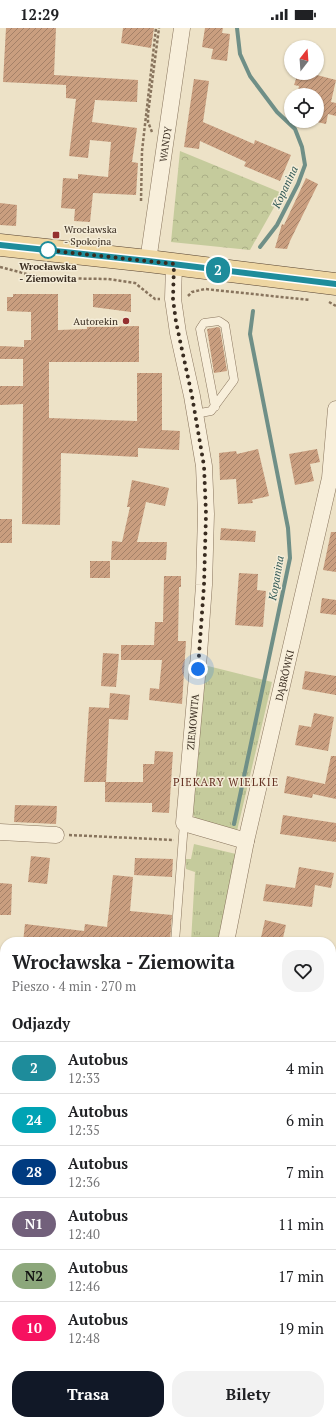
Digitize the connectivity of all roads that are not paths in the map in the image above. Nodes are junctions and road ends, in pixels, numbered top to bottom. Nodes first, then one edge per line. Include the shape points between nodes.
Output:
1 (182, 28) edge
2 (0, 245) edge
3 (148, 261) junction
4 (174, 264) junction
5 (336, 284) edge
6 (215, 407) junction
7 (336, 409) edge
8 (195, 414) junction
9 (184, 823) junction
10 (0, 832) edge
11 (56, 835) road end
12 (246, 841) junction
13 (175, 937) edge
14 (227, 937) edge

1 - 3 street, WANDY
2 - 3 main road
3 - 4 main road
4 - 5 main road
4 - 8 street, ZIEMOWITA via 174,306
6 - 6 lane via 234,380 225,325 219,321 204,323 200,329
6 - 8 lane via 211,412
7 - 12 street, DĄBRÓWKI via 330,478
8 - 9 street, ZIEMOWITA via 204,466 206,514 200,654
9 - 12 street
9 - 13 lane, ZIEMOWITA
10 - 11 street
12 - 14 street, DĄBRÓWKI

